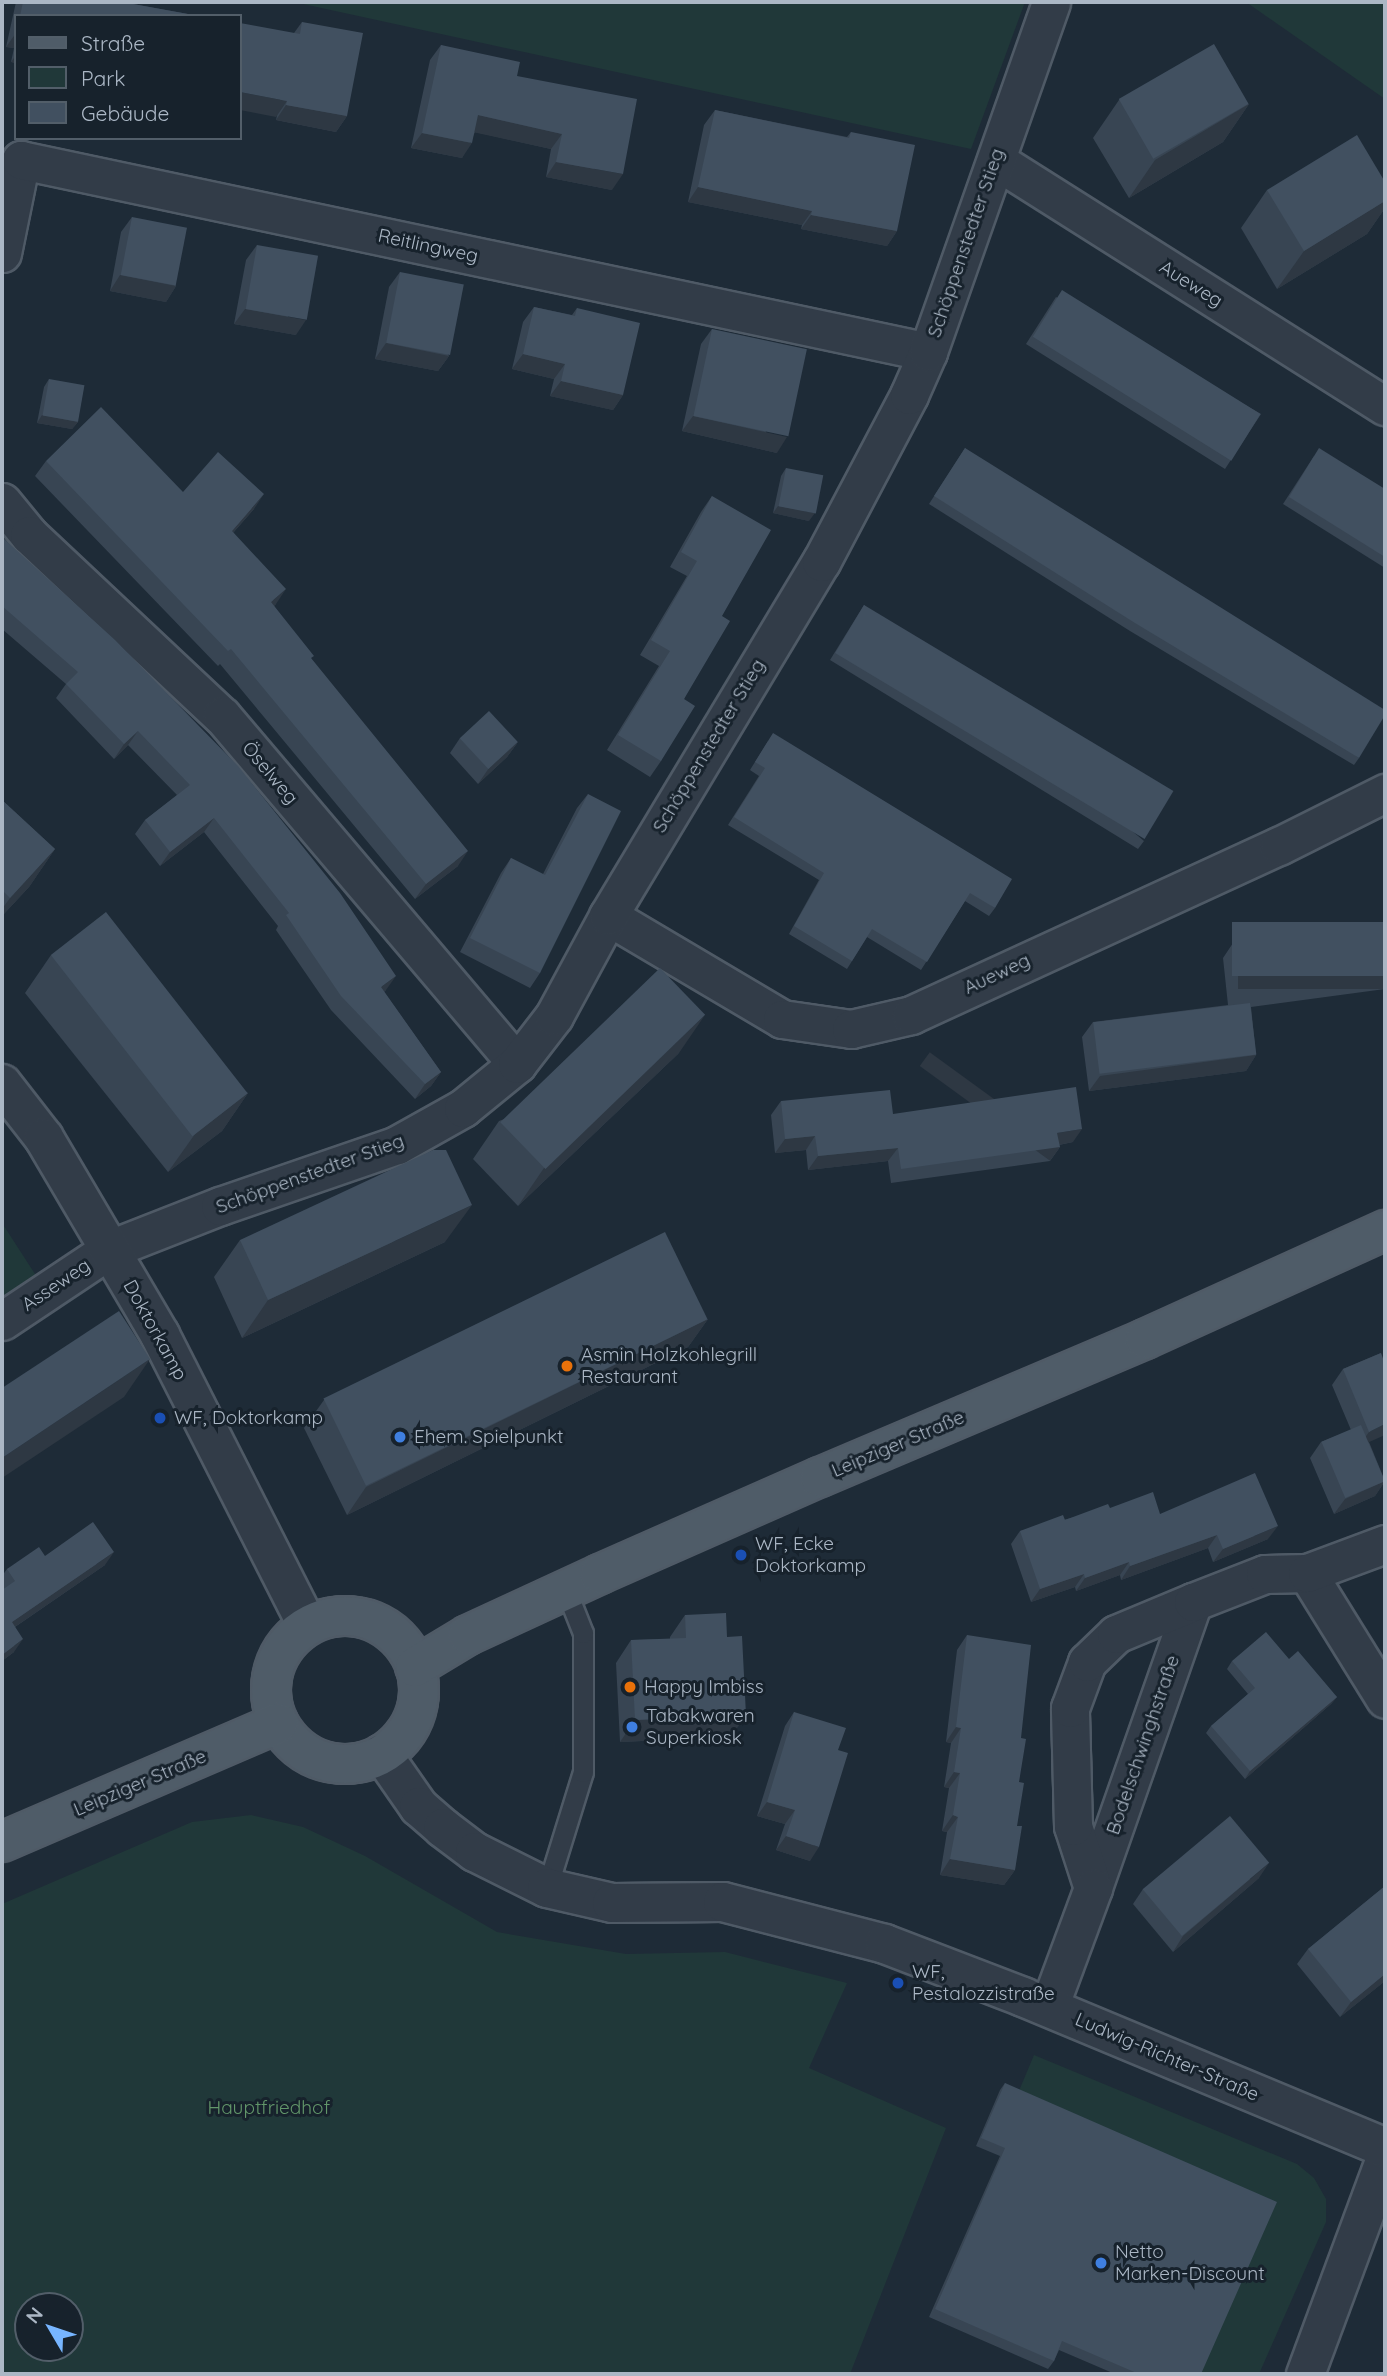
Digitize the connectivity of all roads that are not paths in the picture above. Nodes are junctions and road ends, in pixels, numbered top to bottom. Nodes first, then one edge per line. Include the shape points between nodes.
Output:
1 (1051, 2) edge
2 (997, 161) junction
3 (2, 253) edge
4 (928, 352) junction
5 (1385, 406) edge
6 (2, 502) edge
7 (1385, 793) edge
8 (608, 916) junction
9 (517, 1064) junction
10 (2, 1084) edge
11 (1385, 1230) edge
12 (110, 1249) junction
13 (2, 1321) edge
14 (1385, 1544) edge
15 (1307, 1573) junction
16 (566, 1590) junction
17 (1193, 1602) junction
18 (307, 1625) junction
19 (415, 1667) junction
20 (1385, 1699) edge
21 (278, 1723) junction
22 (382, 1754) junction
23 (2, 1842) edge
24 (547, 1888) junction
25 (1093, 1888) junction
26 (1049, 2007) junction
27 (1385, 2148) edge
28 (1385, 2158) edge
29 (1305, 2374) edge

1 - 2 street, Schöppenstedter Stieg
2 - 4 street, Schöppenstedter Stieg
2 - 5 street, Aueweg
3 - 4 street, Reitlingweg via 21,160
4 - 8 street, Schöppenstedter Stieg via 821,562
6 - 9 street, Öselweg via 29,535 222,716
7 - 8 street, Aueweg via 911,1015 851,1029 782,1018
8 - 9 street, Schöppenstedter Stieg via 554,1016
9 - 12 street, Schöppenstedter Stieg via 463,1108 397,1145
10 - 12 street, Doktorkamp via 44,1138
11 - 16 main road, Leipziger Straße
12 - 13 street, Asseweg
12 - 18 street, Doktorkamp via 160,1335
14 - 15 street, Bodelschwinghstraße
15 - 17 street, Bodelschwinghstraße via 1265,1574
15 - 20 street
16 - 19 main road, Leipziger Straße via 468,1634
16 - 24 lane via 583,1633 583,1772
17 - 25 street, Bodelschwinghstraße
17 - 25 street, Bodelschwinghstraße via 1115,1634 1087,1662 1070,1708 1073,1826
18 - 19 main road via 349,1615 371,1620 405,1647
18 - 21 main road via 292,1637 273,1668 272,1705
19 - 22 main road via 418,1700 414,1716 406,1731
21 - 22 main road via 300,1749 331,1763 357,1762
21 - 23 main road, Leipziger Straße
22 - 24 street, Ludwig-Richter-Straße via 419,1807 443,1828 475,1852
24 - 26 street, Ludwig-Richter-Straße via 612,1903 723,1902 886,1944
25 - 26 street, Bodelschwinghstraße
26 - 27 street, Ludwig-Richter-Straße
28 - 29 street

